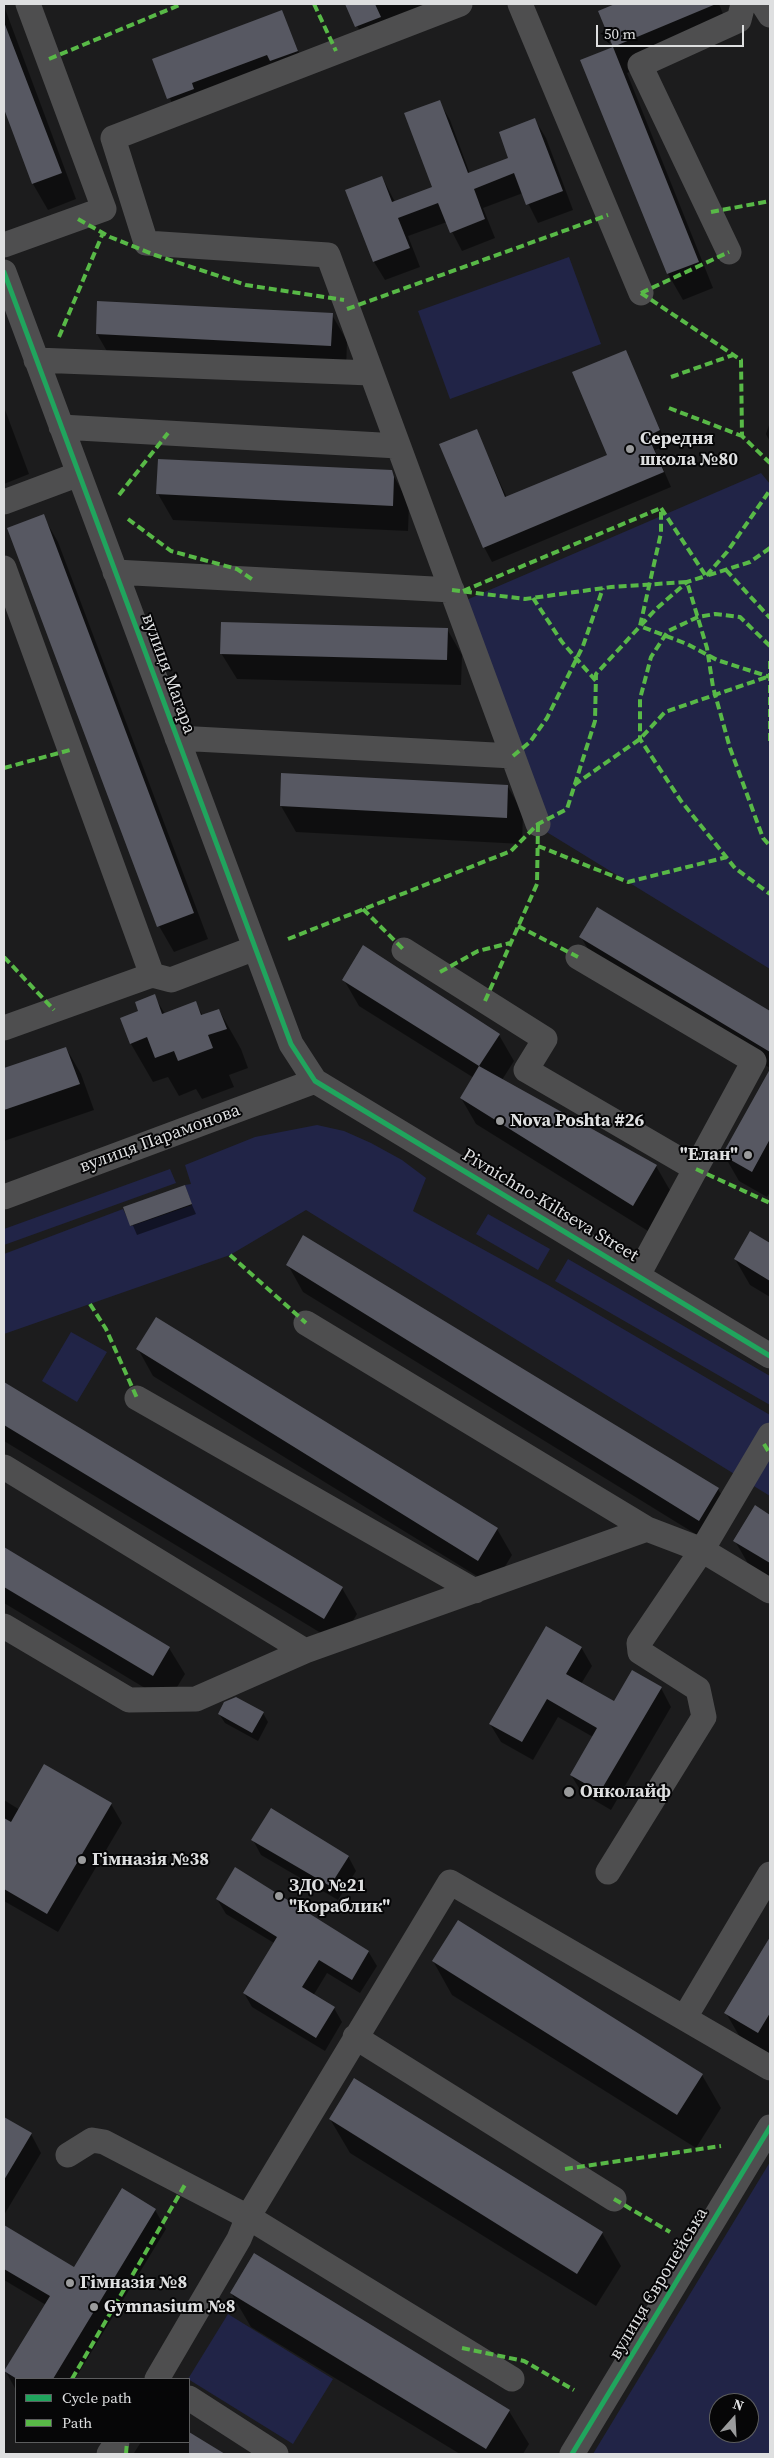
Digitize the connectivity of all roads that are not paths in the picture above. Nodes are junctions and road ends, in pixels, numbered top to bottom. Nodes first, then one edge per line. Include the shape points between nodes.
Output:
1 (28, 4) edge
2 (460, 4) edge
3 (520, 4) edge
4 (743, 4) edge
5 (762, 4) edge
6 (770, 15) edge
7 (4, 246) edge
8 (729, 252) dead end
9 (4, 272) edge
10 (641, 293) dead end
11 (36, 360) junction
12 (371, 372) junction
13 (61, 427) junction
14 (398, 446) junction
15 (79, 474) junction
16 (4, 502) edge
17 (4, 568) edge
18 (115, 572) junction
19 (452, 590) junction
20 (177, 738) junction
21 (513, 756) junction
22 (538, 824) dead end
23 (255, 948) junction
24 (404, 950) dead end
25 (578, 957) dead end
26 (152, 975) junction
27 (4, 1028) edge
28 (315, 1081) junction
29 (696, 1169) junction
30 (4, 1197) edge
31 (638, 1275) junction
32 (306, 1323) dead end
33 (770, 1356) edge
34 (137, 1398) dead end
35 (770, 1435) edge
36 (4, 1467) edge
37 (647, 1529) junction
38 (702, 1550) junction
39 (475, 1591) junction
40 (770, 1591) edge
41 (4, 1626) edge
42 (305, 1651) junction
43 (608, 1872) dead end
44 (770, 1874) edge
45 (685, 2016) junction
46 (355, 2037) junction
47 (770, 2068) edge
48 (770, 2127) edge
49 (68, 2155) dead end
50 (614, 2199) dead end
51 (248, 2216) junction
52 (159, 2378) edge
53 (512, 2379) dead end
54 (190, 2399) edge
55 (116, 2443) edge
56 (109, 2454) edge
57 (276, 2454) edge
58 (572, 2454) edge

1 - 7 street via 104,209
2 - 12 street via 112,138 146,243 328,255
3 - 10 street
4 - 8 street via 739,20 640,65
5 - 6 street
9 - 11 street, вулиця Магара
11 - 12 street
11 - 13 street, вулиця Магара
12 - 14 street
13 - 14 street
13 - 15 street, вулиця Магара
14 - 19 street
15 - 16 street
15 - 18 street, вулиця Магара
17 - 26 street
18 - 19 street
18 - 20 street, вулиця Магара
19 - 21 street
20 - 21 street
20 - 23 street, вулиця Магара
21 - 22 street
23 - 26 street via 171,980
23 - 28 street, вулиця Магара via 290,1044
24 - 29 street via 545,1040 526,1070
25 - 29 street via 754,1061
26 - 27 street
28 - 30 street, вулиця Парамонова
28 - 31 street, Pivnichno-Kiltseva Street
29 - 31 street
31 - 33 street, Pivnichno-Kiltseva Street
32 - 37 street
34 - 39 street
35 - 38 street
36 - 42 street
37 - 38 street
37 - 39 street
38 - 40 street
38 - 43 street via 639,1644 640,1652 698,1689 704,1717
39 - 42 street
41 - 42 street via 129,1700 196,1699
44 - 45 street
45 - 46 street via 450,1882
45 - 47 street
46 - 50 street
46 - 51 street
48 - 58 street, вулиця Європейська
49 - 51 street via 92,2140 104,2142
51 - 52 street via 239,2239
51 - 53 street
54 - 57 street
55 - 56 street

